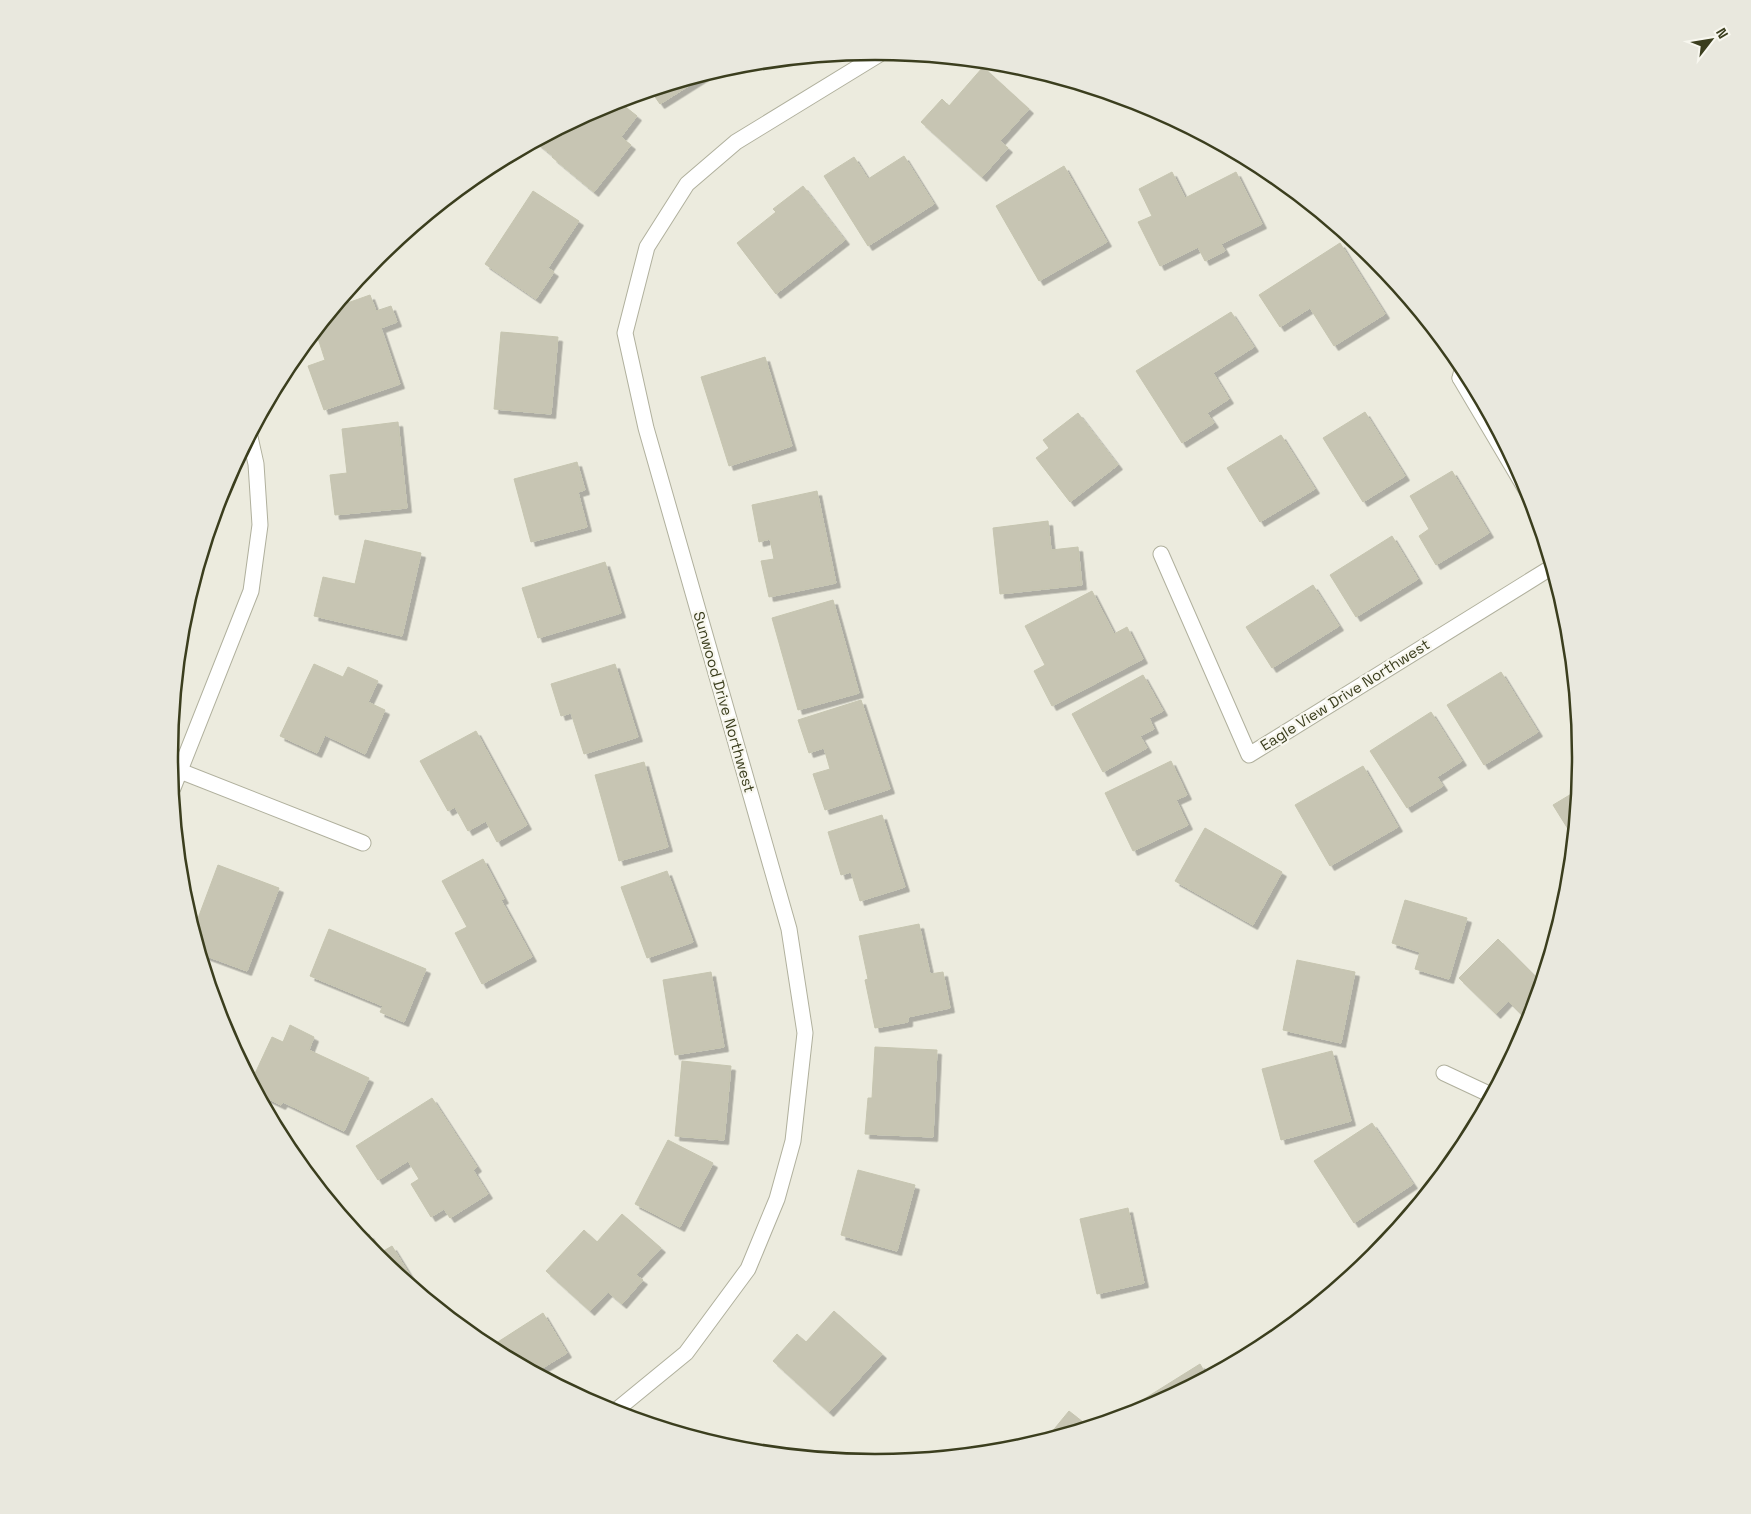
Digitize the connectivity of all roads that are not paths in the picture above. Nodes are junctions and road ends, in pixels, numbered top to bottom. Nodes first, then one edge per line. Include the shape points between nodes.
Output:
1 (870, 60) edge
2 (252, 445) edge
3 (1160, 554) dead end
4 (1547, 570) edge
5 (180, 771) junction
6 (179, 774) edge
7 (364, 842) dead end
8 (1444, 1073) dead end
9 (1486, 1093) edge
10 (622, 1406) edge

1 - 10 street, Sunwood Drive Northwest via 736,142 687,184 647,247 625,333 646,428 789,929 805,1033 793,1141 777,1199 748,1269 686,1353
2 - 5 street via 260,525 251,591
3 - 4 street, Eagle View Drive Northwest via 1249,755
5 - 6 street
5 - 7 street
8 - 9 street

